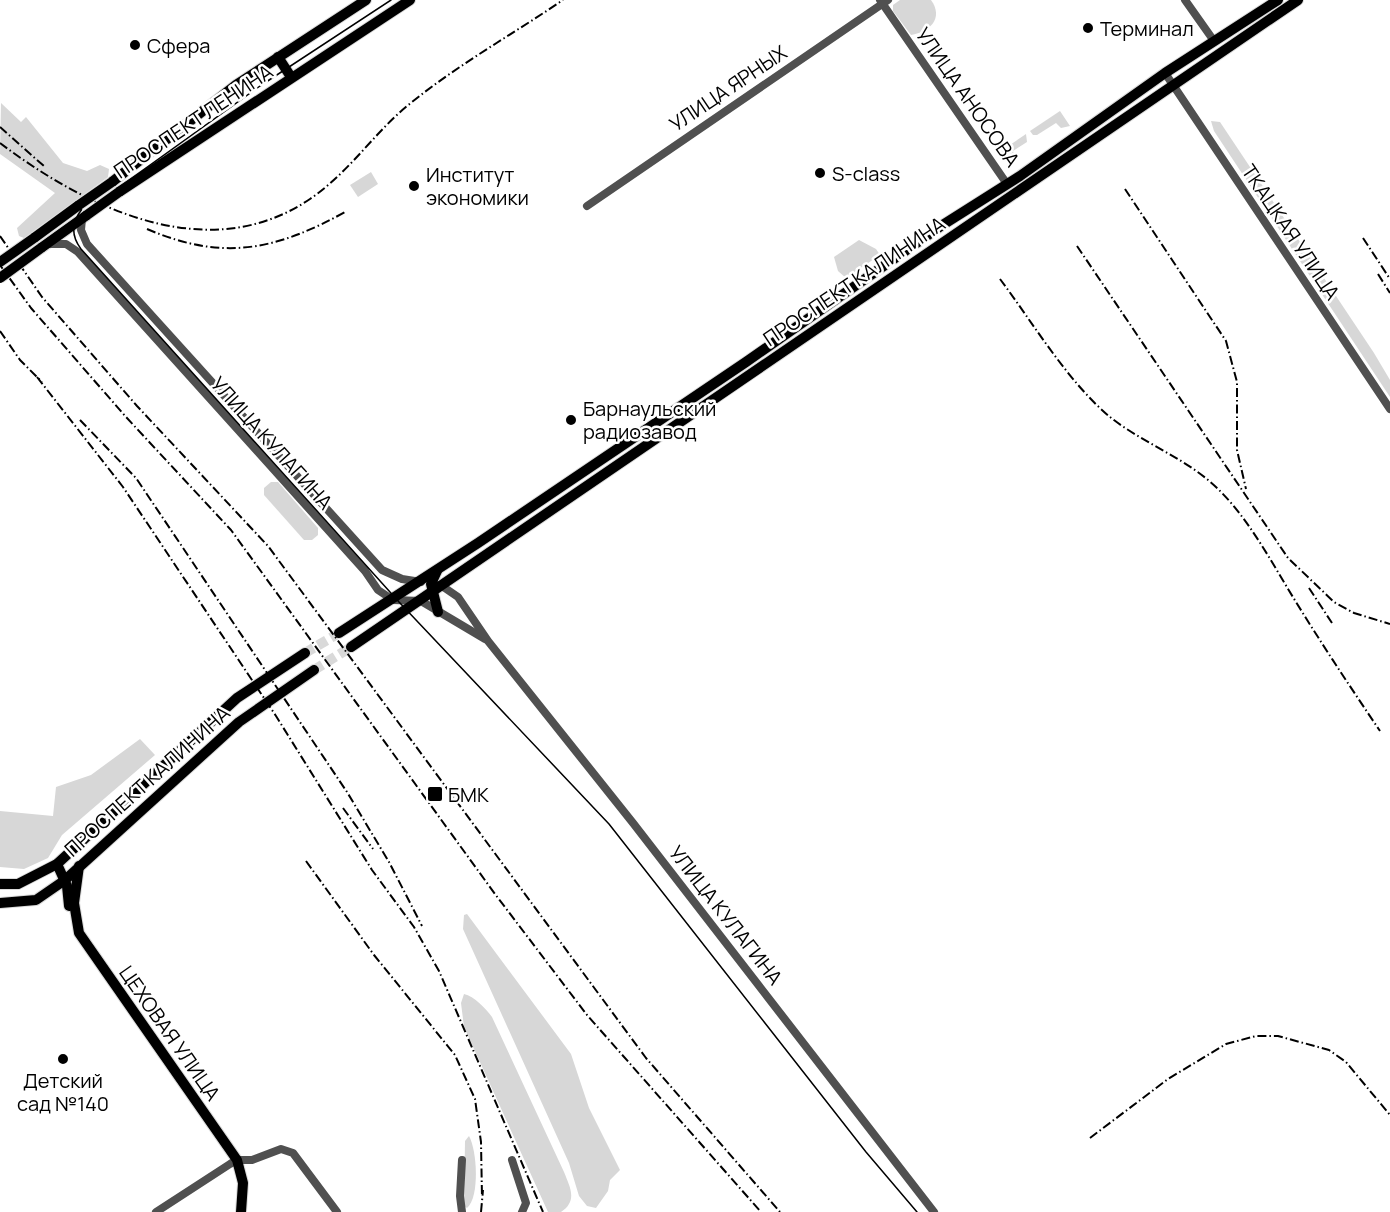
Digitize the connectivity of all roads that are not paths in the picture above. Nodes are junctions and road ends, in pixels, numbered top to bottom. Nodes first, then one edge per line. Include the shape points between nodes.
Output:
1 (366, 0) edge
2 (410, 0) edge
3 (1185, 0) edge
4 (1278, 0) edge
5 (1298, 0) edge
6 (884, 1) edge
7 (1214, 41) junction
8 (1220, 52) junction
9 (279, 57) junction
10 (1165, 73) junction
11 (291, 77) junction
12 (1173, 86) junction
13 (1007, 184) junction
14 (1014, 194) junction
15 (587, 206) dead end
16 (85, 217) junction
17 (44, 246) junction
18 (0, 262) edge
19 (0, 278) edge
20 (127, 288) junction
21 (118, 295) junction
22 (143, 305) junction
23 (135, 314) junction
24 (195, 361) junction
25 (186, 371) junction
26 (1390, 409) edge
27 (437, 570) junction
28 (419, 582) junction
29 (442, 586) junction
30 (431, 589) junction
31 (396, 598) junction
32 (421, 601) junction
33 (438, 612) junction
34 (339, 633) tunnel mouth
35 (488, 641) junction
36 (351, 647) tunnel mouth
37 (305, 653) tunnel mouth
38 (314, 670) tunnel mouth
39 (70, 852) junction
40 (57, 864) junction
41 (79, 866) junction
42 (65, 880) junction
43 (0, 884) edge
44 (0, 903) edge
45 (76, 926) junction
46 (237, 1160) junction
47 (462, 1160) dead end
48 (512, 1160) dead end
49 (156, 1212) edge
50 (242, 1212) edge
51 (337, 1212) edge
52 (462, 1212) edge
53 (522, 1212) edge
54 (934, 1212) edge

1 - 9 main road, ПРОСПЕКТ ЛЕНИНА
2 - 11 main road, ПРОСПЕКТ ЛЕНИНА
3 - 7 street
4 - 7 main road, ПРОСПЕКТ КАЛИНИНА
5 - 8 main road, ПРОСПЕКТ КАЛИНИНА
6 - 13 street, УЛИЦА АНОСОВА
6 - 15 street, УЛИЦА ЯРНЫХ
7 - 8 main road
7 - 10 main road, ПРОСПЕКТ КАЛИНИНА
8 - 12 main road, ПРОСПЕКТ КАЛИНИНА
9 - 11 main road
9 - 18 main road, ПРОСПЕКТ ЛЕНИНА, bridge
10 - 12 street, ТКАЦКАЯ УЛИЦА
10 - 13 main road, ПРОСПЕКТ КАЛИНИНА
11 - 16 main road, ПРОСПЕКТ ЛЕНИНА, bridge
12 - 14 main road, ПРОСПЕКТ КАЛИНИНА
12 - 26 street, ТКАЦКАЯ УЛИЦА
13 - 14 main road
13 - 27 main road, ПРОСПЕКТ КАЛИНИНА
14 - 29 main road, ПРОСПЕКТ КАЛИНИНА
16 - 17 main road, ПРОСПЕКТ ЛЕНИНА
16 - 20 street, УЛИЦА КУЛАГИНА via 81,230 87,244
17 - 19 main road, ПРОСПЕКТ ЛЕНИНА, bridge
17 - 21 street, УЛИЦА КУЛАГИНА via 62,243 74,249
20 - 21 street
20 - 22 street, УЛИЦА КУЛАГИНА
21 - 23 street, УЛИЦА КУЛАГИНА
22 - 23 street
22 - 24 street, УЛИЦА КУЛАГИНА
23 - 25 street, УЛИЦА КУЛАГИНА
24 - 25 street
24 - 28 street, УЛИЦА КУЛАГИНА via 382,570
25 - 31 street, УЛИЦА КУЛАГИНА via 378,590
27 - 28 main road, ПРОСПЕКТ КАЛИНИНА
27 - 30 main road
28 - 30 street, УЛИЦА КУЛАГИНА
28 - 31 main road, ПРОСПЕКТ КАЛИНИНА
29 - 30 main road, ПРОСПЕКТ КАЛИНИНА
29 - 35 street, УЛИЦА КУЛАГИНА via 458,597
30 - 32 main road, ПРОСПЕКТ КАЛИНИНА
30 - 33 main road
31 - 32 street
31 - 34 main road
32 - 33 street, УЛИЦА КУЛАГИНА
32 - 36 main road, ПРОСПЕКТ КАЛИНИНА
33 - 35 street, УЛИЦА КУЛАГИНА
35 - 54 street, УЛИЦА КУЛАГИНА
37 - 39 main road, ПРОСПЕКТ КАЛИНИНА via 237,698
38 - 41 main road, ПРОСПЕКТ КАЛИНИНА via 239,722
39 - 40 main road, ПРОСПЕКТ КАЛИНИНА
39 - 41 main road
40 - 42 main road, ЦЕХОВАЯ УЛИЦА
40 - 43 main road, ПРОСПЕКТ КАЛИНИНА via 18,884
41 - 42 main road, ПРОСПЕКТ КАЛИНИНА
41 - 45 main road via 74,903
42 - 44 main road, ПРОСПЕКТ КАЛИНИНА via 36,900
42 - 45 main road, ЦЕХОВАЯ УЛИЦА
45 - 46 main road, ЦЕХОВАЯ УЛИЦА
46 - 49 street
46 - 50 main road, ЦЕХОВАЯ УЛИЦА via 243,1184
46 - 51 street via 252,1160 281,1149 293,1153
47 - 52 street
48 - 53 street via 526,1203

